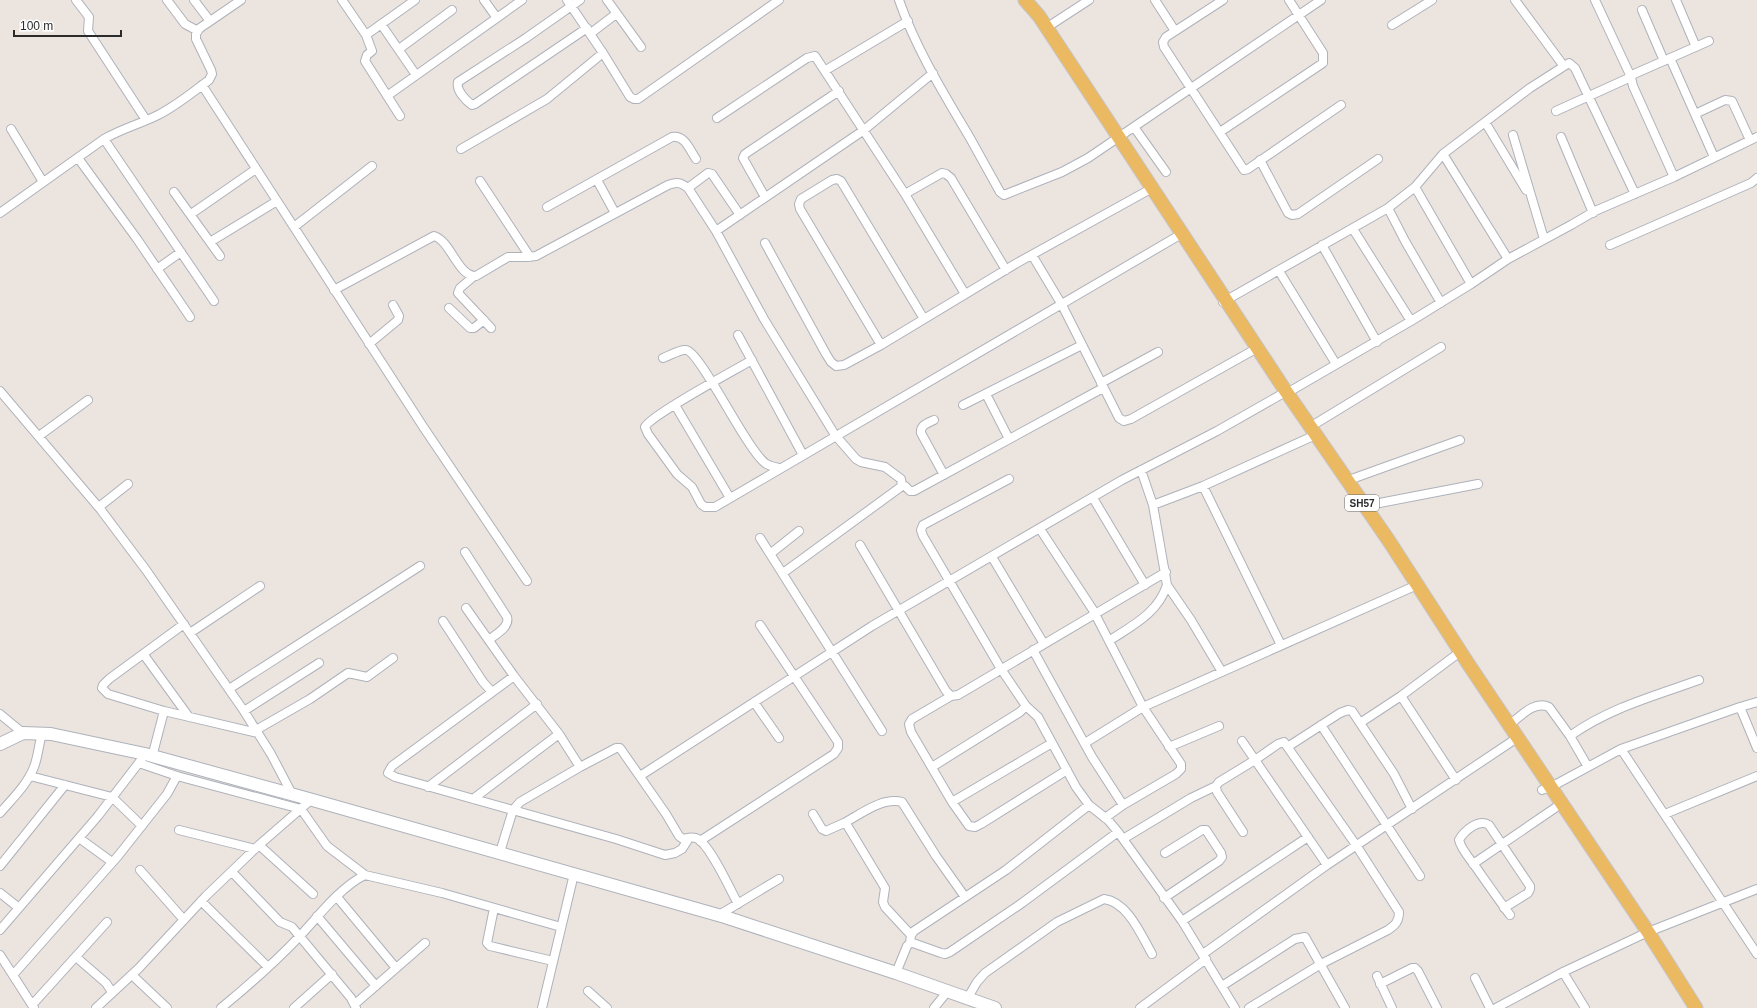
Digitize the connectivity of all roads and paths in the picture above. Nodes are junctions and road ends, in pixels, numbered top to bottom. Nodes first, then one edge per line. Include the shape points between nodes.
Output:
1 (76, 0) edge
2 (167, 0) edge
3 (194, 0) edge
4 (241, 0) edge
5 (342, 0) edge
6 (415, 0) edge
7 (484, 0) edge
8 (522, 0) edge
9 (580, 0) edge
10 (607, 0) edge
11 (779, 0) edge
12 (899, 0) edge
13 (1025, 0) edge
14 (1089, 0) edge
15 (1155, 0) edge
16 (1223, 0) edge
17 (1289, 0) edge
18 (1321, 0) edge
19 (1432, 0) edge
20 (1515, 0) edge
21 (1595, 0) edge
22 (1676, 0) edge
23 (569, 3) edge
24 (452, 10) dead end
25 (1642, 10) dead end
26 (616, 14) junction
27 (1299, 15) junction
28 (497, 18) junction
29 (210, 21) junction
30 (908, 21) junction
31 (381, 24) junction
32 (1392, 25) dead end
33 (1046, 28) junction
34 (198, 31) junction
35 (589, 31) junction
36 (1175, 31) junction
37 (366, 35) junction
38 (1709, 41) dead end
39 (641, 47) dead end
40 (1696, 47) junction
41 (399, 49) junction
42 (604, 52) junction
43 (1667, 60) junction
44 (1563, 66) junction
45 (826, 70) junction
46 (933, 74) junction
47 (416, 75) junction
48 (1631, 77) junction
49 (202, 86) junction
50 (1190, 88) junction
51 (839, 91) junction
52 (387, 96) junction
53 (1589, 97) junction
54 (1342, 105) dead end
55 (1556, 111) dead end
56 (1695, 114) junction
57 (400, 116) dead end
58 (717, 118) dead end
59 (146, 120) junction
60 (1486, 122) junction
61 (1134, 127) junction
62 (11, 129) dead end
63 (864, 130) junction
64 (1220, 132) junction
65 (1513, 135) dead end
66 (1560, 137) dead end
67 (104, 139) junction
68 (1753, 139) edge
69 (1116, 140) junction
70 (461, 149) dead end
71 (1443, 154) junction
72 (1714, 157) junction
73 (78, 158) junction
74 (696, 159) dead end
75 (1378, 159) dead end
76 (1260, 160) junction
77 (372, 166) dead end
78 (256, 169) junction
79 (1166, 172) dead end
80 (1674, 177) junction
81 (1757, 178) edge
82 (597, 180) junction
83 (480, 181) dead end
84 (43, 182) junction
85 (1415, 186) junction
86 (688, 188) junction
87 (1147, 190) junction
88 (174, 192) dead end
89 (905, 194) junction
90 (1635, 194) junction
91 (765, 197) junction
92 (277, 201) junction
93 (1534, 202) junction
94 (547, 207) dead end
95 (1388, 208) junction
96 (1593, 212) junction
97 (0, 213) edge
98 (615, 213) junction
99 (191, 214) junction
100 (740, 214) junction
101 (294, 227) junction
102 (1353, 229) junction
103 (716, 231) junction
104 (1178, 236) junction
105 (1544, 239) junction
106 (210, 242) junction
107 (765, 243) dead end
108 (1322, 245) junction
109 (1610, 245) dead end
110 (181, 252) junction
111 (1032, 255) junction
112 (220, 256) dead end
113 (530, 257) junction
114 (1508, 259) junction
115 (157, 269) junction
116 (1006, 270) junction
117 (1279, 271) junction
118 (473, 277) junction
119 (1208, 278) junction
120 (1471, 284) junction
121 (334, 290) junction
122 (965, 294) junction
123 (214, 301) dead end
124 (1223, 302) junction
125 (1441, 303) junction
126 (393, 305) dead end
127 (1062, 305) junction
128 (449, 308) dead end
129 (190, 317) dead end
130 (924, 319) junction
131 (484, 320) junction
132 (1411, 321) junction
133 (491, 328) dead end
134 (738, 335) dead end
135 (1377, 342) junction
136 (369, 344) junction
137 (881, 345) junction
138 (1082, 345) junction
139 (1441, 347) dead end
140 (1252, 351) junction
141 (1158, 352) dead end
142 (663, 358) dead end
143 (752, 360) junction
144 (1336, 364) junction
145 (712, 383) junction
146 (1102, 386) junction
147 (0, 391) edge
148 (986, 394) junction
149 (1284, 394) junction
150 (88, 400) dead end
151 (675, 405) junction
152 (963, 405) dead end
153 (934, 420) dead end
154 (1311, 432) junction
155 (836, 435) junction
156 (39, 436) junction
157 (1009, 438) junction
158 (1460, 440) dead end
159 (803, 455) junction
160 (779, 468) junction
161 (1141, 470) junction
162 (944, 474) junction
163 (1010, 479) dead end
164 (1346, 481) junction
165 (128, 484) dead end
166 (1478, 484) dead end
167 (902, 486) junction
168 (1204, 486) junction
169 (730, 498) junction
170 (1093, 498) junction
171 (1153, 505) junction
172 (1364, 506) junction
173 (99, 507) junction
174 (1040, 529) junction
175 (799, 531) dead end
176 (760, 538) dead end
177 (860, 545) dead end
178 (465, 552) dead end
179 (770, 554) junction
180 (992, 556) junction
181 (420, 566) dead end
182 (1166, 572) junction
183 (782, 573) junction
184 (528, 581) dead end
185 (949, 581) junction
186 (1144, 585) junction
187 (1167, 585) junction
188 (260, 586) dead end
189 (1413, 586) junction
190 (466, 608) dead end
191 (898, 610) junction
192 (1095, 614) junction
193 (443, 621) dead end
194 (184, 624) junction
195 (760, 625) dead end
196 (190, 633) junction
197 (489, 640) junction
198 (1109, 641) junction
199 (1044, 644) junction
200 (1280, 645) junction
201 (1033, 650) junction
202 (832, 652) junction
203 (1457, 654) junction
204 (144, 655) junction
205 (393, 658) dead end
206 (319, 663) dead end
207 (1001, 669) junction
208 (1222, 672) junction
209 (514, 676) junction
210 (794, 676) junction
211 (1699, 680) dead end
212 (229, 689) junction
213 (492, 692) junction
214 (951, 696) junction
215 (1401, 696) junction
216 (754, 702) junction
217 (1757, 702) edge
218 (537, 704) junction
219 (1026, 706) junction
220 (1143, 707) junction
221 (1740, 707) junction
222 (164, 711) junction
223 (244, 711) junction
224 (0, 714) edge
225 (189, 717) junction
226 (1360, 723) junction
227 (1321, 725) junction
228 (1509, 725) junction
229 (1219, 726) dead end
230 (882, 731) dead end
231 (257, 732) junction
232 (22, 733) junction
233 (42, 734) junction
234 (559, 734) junction
235 (1570, 736) junction
236 (779, 738) dead end
237 (1514, 740) junction
238 (1242, 741) dead end
239 (1052, 743) junction
240 (1085, 743) junction
241 (0, 744) edge
242 (1289, 746) junction
243 (1169, 747) junction
244 (1757, 748) edge
245 (1621, 749) junction
246 (145, 758) junction
247 (1255, 760) junction
248 (580, 767) junction
249 (932, 767) junction
250 (1588, 767) junction
251 (1067, 770) junction
252 (30, 776) junction
253 (178, 776) junction
254 (640, 776) junction
255 (1757, 776) edge
256 (1456, 780) junction
257 (65, 785) junction
258 (1216, 786) junction
259 (428, 787) junction
260 (1546, 789) junction
261 (292, 794) junction
262 (112, 797) junction
263 (473, 799) junction
264 (312, 800) junction
265 (952, 802) junction
266 (1089, 805) junction
267 (1123, 805) junction
268 (1555, 808) junction
269 (301, 809) junction
270 (1412, 809) junction
271 (513, 810) junction
272 (0, 813) edge
273 (813, 814) dead end
274 (1665, 814) junction
275 (1106, 818) junction
276 (844, 823) junction
277 (1386, 825) junction
278 (142, 826) junction
279 (179, 830) dead end
280 (1118, 832) junction
281 (1243, 832) dead end
282 (1308, 837) junction
283 (79, 838) junction
284 (689, 838) junction
285 (1123, 839) junction
286 (700, 841) junction
287 (1502, 844) junction
288 (1356, 845) junction
289 (257, 847) junction
290 (500, 852) junction
291 (1165, 852) dead end
292 (112, 862) junction
293 (1473, 864) junction
294 (1327, 865) junction
295 (0, 866) edge
296 (140, 870) dead end
297 (232, 872) junction
298 (574, 874) junction
299 (365, 875) junction
300 (1420, 876) dead end
301 (778, 879) dead end
302 (1757, 890) edge
303 (0, 892) edge
304 (312, 894) dead end
305 (337, 897) junction
306 (965, 897) junction
307 (1164, 898) junction
308 (201, 901) junction
309 (738, 904) junction
310 (1723, 904) junction
311 (19, 908) junction
312 (494, 908) junction
313 (1504, 908) junction
314 (719, 915) junction
315 (1510, 915) dead end
316 (317, 916) junction
317 (184, 920) junction
318 (1182, 921) junction
319 (107, 922) dead end
320 (561, 927) junction
321 (0, 930) edge
322 (1644, 934) junction
323 (911, 935) junction
324 (300, 936) junction
325 (425, 943) dead end
326 (910, 943) junction
327 (1152, 954) dead end
328 (1757, 954) edge
329 (0, 955) edge
330 (1205, 956) junction
331 (76, 957) junction
332 (553, 961) junction
333 (1321, 964) junction
334 (268, 967) junction
335 (396, 968) junction
336 (896, 972) junction
337 (1563, 972) junction
338 (332, 974) junction
339 (13, 975) junction
340 (132, 975) junction
341 (1475, 978) dead end
342 (376, 986) junction
343 (1222, 986) junction
344 (588, 991) dead end
345 (112, 992) junction
346 (947, 992) junction
347 (967, 999) junction
348 (355, 1006) edge
349 (981, 1006) edge
350 (33, 1007) edge
351 (1343, 1007) edge
352 (96, 1008) edge
353 (167, 1008) edge
354 (221, 1008) edge
355 (294, 1008) edge
356 (542, 1008) edge
357 (607, 1008) edge
358 (934, 1008) edge
359 (995, 1008) edge
360 (1140, 1008) edge
361 (1235, 1008) edge
362 (1249, 1008) edge
363 (1392, 1008) edge
364 (1437, 1008) edge
365 (1490, 1008) edge
366 (1496, 1008) edge
367 (1585, 1008) edge
368 (1689, 1008) edge
369 (1696, 1008) edge

1 - 59 street via 89,17 88,31
2 - 34 street via 185,24
3 - 29 street
4 - 29 street
5 - 37 street
6 - 31 street
7 - 28 street
8 - 28 street
9 - 23 street
10 - 26 street
11 - 42 street via 638,99 630,97
12 - 30 street
13 - 33 main road, SH57
13 - 69 main road, SH57 via 1033,18
14 - 33 street
15 - 36 street
16 - 36 street
17 - 27 street
18 - 27 street
19 - 32 street
20 - 44 street
21 - 48 street
22 - 40 street
23 - 35 street
23 - 35 street via 526,38 458,82 458,89 469,103 475,104
24 - 41 street
25 - 43 street
26 - 35 street
26 - 39 street
27 - 50 street
27 - 64 street via 1323,53 1323,62
28 - 47 street
29 - 34 street
30 - 45 street
30 - 46 street
31 - 37 street
31 - 41 street
33 - 69 main road, SH57
34 - 49 street via 196,39 212,74
35 - 42 street
36 - 50 street via 1166,37 1164,47
37 - 52 street via 372,51 365,61
38 - 40 street
40 - 43 street
41 - 47 street
42 - 70 street via 547,99
43 - 48 street
43 - 56 street
44 - 53 street via 1569,63 1574,66
44 - 60 street
45 - 51 street
45 - 58 street via 816,56 807,58
46 - 63 street
46 - 69 street via 1004,195 1062,172
47 - 52 street
48 - 53 street
48 - 80 street
49 - 59 street
49 - 78 street
50 - 61 street
50 - 64 street
51 - 63 street
51 - 91 street via 745,154 743,158
52 - 57 street
53 - 55 street
53 - 90 street
54 - 76 street
56 - 68 street via 1729,100
56 - 72 street
59 - 67 street
60 - 71 street
60 - 93 street
61 - 69 street
61 - 79 street
62 - 84 street
63 - 89 street
63 - 91 street
64 - 76 street via 1244,170
65 - 93 street
66 - 96 street
67 - 73 street
67 - 110 street
68 - 72 street
69 - 87 main road, SH57
69 - 119 main road, SH57
71 - 85 street
71 - 114 street
72 - 80 street
73 - 84 street
73 - 115 street
74 - 82 street via 682,138 672,137
75 - 76 street via 1298,214 1292,215 1288,213
77 - 101 street
78 - 92 street
78 - 99 street
80 - 90 street
81 - 109 street via 1751,183
82 - 94 street
82 - 98 street
83 - 113 street
84 - 97 street
85 - 95 street
85 - 120 street
86 - 98 street via 676,182
86 - 100 street via 708,174 712,174
86 - 103 street
87 - 104 main road, SH57
87 - 111 street
88 - 99 street
89 - 116 street via 946,174 951,178
89 - 122 street
90 - 96 street
91 - 100 street
92 - 101 street
92 - 106 street
93 - 105 street
95 - 102 street
95 - 125 street
96 - 105 street
98 - 113 street
99 - 106 street
100 - 103 street
101 - 121 street
102 - 108 street
102 - 132 street
103 - 155 street via 764,319
104 - 119 main road, SH57
104 - 127 street
105 - 114 street
106 - 112 street
107 - 137 street via 831,362 836,366 844,365
108 - 117 street
108 - 135 street
110 - 115 street
110 - 123 street
111 - 116 street
111 - 127 street
113 - 118 street via 508,256
114 - 120 street
115 - 129 street
116 - 122 street
117 - 124 street
117 - 144 street
118 - 121 street via 467,274 443,242 434,236
118 - 131 street via 458,293
119 - 124 main road, SH57
120 - 125 street
121 - 136 street
122 - 130 street
124 - 140 main road, SH57
124 - 149 main road, SH57
125 - 132 street
126 - 136 street via 399,316 398,320
127 - 138 street
127 - 155 street
128 - 131 street via 470,328
130 - 137 street
130 - 137 street via 841,181 832,180 801,199 800,210
131 - 133 street
132 - 135 street
134 - 143 street
135 - 144 street
136 - 184 street
138 - 146 street
138 - 148 street
139 - 154 street
140 - 146 street via 1124,421 1119,418
140 - 149 main road, SH57
141 - 146 street
142 - 145 street via 684,350 691,352
143 - 145 street
143 - 159 street
144 - 149 street
145 - 151 street
145 - 160 street via 753,449 765,462
146 - 157 street
147 - 156 street
148 - 152 street
148 - 157 street
149 - 154 main road, SH57
149 - 161 street
150 - 156 street
151 - 169 street
151 - 169 street via 647,424 648,434 677,474 692,487 701,504 710,508
153 - 162 street via 923,426 921,433
154 - 164 main road, SH57
154 - 168 street
154 - 189 main road, SH57
155 - 159 street
155 - 167 street via 856,459 890,470 901,478
156 - 173 street
157 - 162 street
158 - 164 street
159 - 160 street
160 - 169 street
161 - 170 street
161 - 171 street
162 - 167 street via 914,491
163 - 185 street via 923,526 923,536
164 - 172 main road, SH57
165 - 173 street
166 - 172 street
167 - 183 street
168 - 171 street
168 - 200 street
170 - 174 street
170 - 186 street
171 - 182 street
172 - 189 main road, SH57
173 - 194 street
174 - 180 street
174 - 192 street
175 - 179 street
176 - 179 street
177 - 191 street
178 - 197 street via 507,616 506,625
179 - 183 street
180 - 185 street
180 - 199 street
181 - 212 street
182 - 186 street
182 - 187 street
183 - 202 street
185 - 191 street
185 - 207 street
186 - 192 street
187 - 198 street via 1164,595 1150,613
187 - 208 street via 1192,620
188 - 196 street
189 - 200 street
189 - 203 main road, SH57
190 - 197 street
191 - 202 street
191 - 214 street via 946,692
192 - 198 street
192 - 199 street
193 - 213 street
194 - 196 street
194 - 204 street
195 - 210 street
196 - 212 street
197 - 209 street
198 - 220 street
199 - 201 street
200 - 208 street
201 - 207 street
201 - 240 street
202 - 210 street
202 - 230 street
203 - 215 street
203 - 228 main road, SH57
203 - 237 main road, SH57
204 - 222 street via 102,688 108,694
204 - 225 street
205 - 231 street via 367,677 352,673 345,675
206 - 223 street
207 - 214 street via 958,695
207 - 219 street
208 - 220 street
209 - 213 street
209 - 218 street
210 - 216 street
210 - 286 street via 838,742 838,748 834,754
211 - 235 street via 1604,714
212 - 223 street
213 - 259 street via 388,771 390,775
214 - 249 street via 912,719 909,724 911,732
215 - 226 street
215 - 256 street
216 - 236 street
216 - 254 street
217 - 221 street
218 - 234 street
218 - 259 street
219 - 239 street via 1038,717
219 - 249 street
220 - 240 street
220 - 243 street
221 - 244 street
221 - 245 street
222 - 225 street
222 - 246 street
223 - 231 street
224 - 232 street
225 - 231 street
226 - 227 street via 1352,711 1348,710
226 - 270 street via 1394,774
227 - 242 street
227 - 277 street
228 - 235 street via 1534,707 1545,705
228 - 237 main road, SH57
229 - 243 street
231 - 261 street
232 - 233 street
232 - 241 street
233 - 246 street via 51,734
233 - 252 street via 35,767
234 - 248 street
234 - 263 street
235 - 250 street
237 - 256 street
237 - 260 main road, SH57
238 - 247 street
239 - 251 street
239 - 265 street
240 - 267 street
242 - 247 street via 1281,742
242 - 288 street
243 - 267 street via 1181,764 1181,769
245 - 250 street
245 - 274 street
246 - 253 street
246 - 261 street
246 - 262 street
247 - 258 street
247 - 282 street
248 - 254 street via 620,748
248 - 271 street via 520,802
249 - 265 street
250 - 260 street
251 - 265 street via 975,827 964,822
251 - 266 street
252 - 257 street
252 - 272 street
253 - 269 street
253 - 278 street
254 - 284 street via 678,836 683,839
255 - 274 street
256 - 270 street
257 - 262 street
257 - 295 street
258 - 281 street via 1217,792
258 - 285 street
259 - 263 street
260 - 268 main road, SH57
260 - 322 main road, SH57
261 - 264 street
262 - 278 street
262 - 283 street
263 - 271 street
264 - 269 street
264 - 290 street
266 - 275 street
266 - 306 street via 1006,870
267 - 275 street
268 - 287 street
268 - 322 main road, SH57
269 - 289 street
269 - 299 street via 327,846
270 - 277 street
271 - 284 street via 665,855 675,854
271 - 290 street
273 - 276 street via 826,831
274 - 310 street
275 - 280 street
276 - 306 street via 881,804 896,800 902,802
276 - 323 street via 885,888 885,908
277 - 288 street
277 - 300 street
278 - 292 street
279 - 289 street
280 - 285 street
280 - 326 street via 950,952 945,954
282 - 294 street
282 - 318 street
283 - 292 street
283 - 311 street
284 - 286 street via 693,837
285 - 307 street
286 - 309 street via 708,850
287 - 293 street
287 - 293 street via 1489,825 1479,822 1459,840
287 - 313 street via 1530,886 1528,892
288 - 294 street
288 - 333 street via 1399,912 1399,918 1396,925 1388,930
289 - 297 street
289 - 304 street
290 - 298 street
291 - 307 street via 1206,830 1222,857
292 - 339 street
293 - 313 street
294 - 330 street
296 - 317 street
297 - 308 street
297 - 324 street via 280,922 292,927
298 - 314 street
298 - 320 street
299 - 305 street
299 - 312 street
301 - 309 street
302 - 310 street
303 - 311 street
305 - 316 street
305 - 335 street
306 - 323 street
307 - 318 street
308 - 317 street
308 - 334 street
309 - 314 street
310 - 322 street
310 - 328 street
311 - 321 street
312 - 320 street
312 - 332 street via 487,942 490,946
313 - 315 street
314 - 336 street
316 - 324 street
316 - 342 street
317 - 340 street
318 - 330 street
319 - 331 street
320 - 332 street
322 - 337 street
322 - 368 main road, SH57
322 - 369 main road, SH57
323 - 326 street
324 - 334 street
324 - 338 street
325 - 335 street
326 - 336 street
327 - 347 street via 1130,916 1122,907 1104,899 1057,922 985,973
329 - 339 street
330 - 343 street
330 - 360 street
331 - 345 street via 106,983
331 - 350 street
332 - 356 street
333 - 343 street via 1308,939 1300,937
333 - 351 street
333 - 362 street
334 - 354 street
335 - 342 street
336 - 346 street
337 - 366 street
337 - 367 street
338 - 348 street
338 - 355 street
339 - 350 street
340 - 345 street
340 - 353 street
341 - 365 street
342 - 348 street
343 - 361 street
344 - 357 street
345 - 352 street
346 - 347 street
346 - 358 street
347 - 349 street
349 - 359 street
363 - 364 street via 1379,980 1412,968 1418,971

